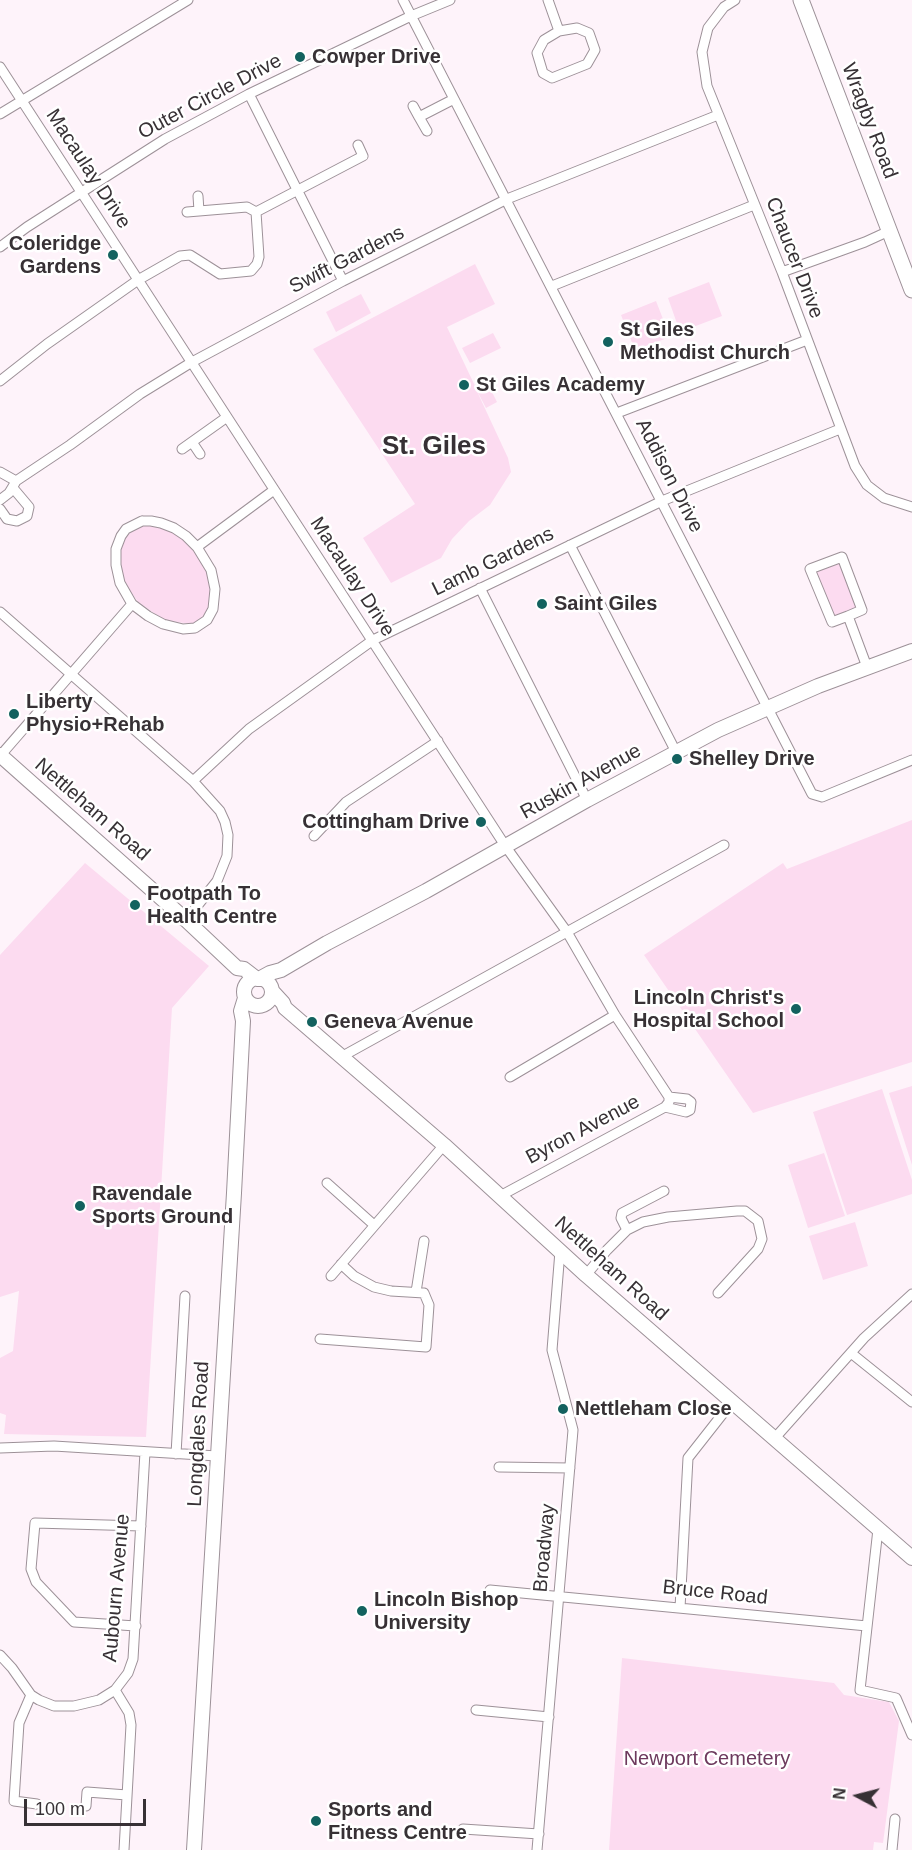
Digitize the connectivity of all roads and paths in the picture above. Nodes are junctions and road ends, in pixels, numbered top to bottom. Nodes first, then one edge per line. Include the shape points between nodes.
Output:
1 (188, 0) edge
2 (403, 0) edge
3 (450, 0) edge
4 (548, 0) edge
5 (735, 0) edge
6 (801, 0) edge
7 (411, 16) junction
8 (559, 31) junction
9 (0, 67) edge
10 (249, 94) junction
11 (454, 99) junction
12 (22, 100) junction
13 (413, 106) dead end
14 (0, 114) edge
15 (718, 115) junction
16 (419, 117) junction
17 (426, 131) dead end
18 (358, 145) dead end
19 (363, 156) junction
20 (369, 166) dead end
21 (298, 190) junction
22 (81, 192) junction
23 (198, 196) dead end
24 (507, 199) junction
25 (754, 205) junction
26 (199, 211) junction
27 (187, 212) dead end
28 (256, 212) junction
29 (889, 231) junction
30 (0, 247) edge
31 (782, 273) junction
32 (138, 280) junction
33 (343, 281) junction
34 (552, 286) junction
35 (912, 290) edge
36 (807, 340) junction
37 (192, 362) junction
38 (0, 381) edge
39 (617, 413) junction
40 (227, 417) junction
41 (840, 429) junction
42 (192, 442) junction
43 (182, 449) dead end
44 (200, 454) dead end
45 (2, 473) edge
46 (15, 484) junction
47 (274, 490) junction
48 (0, 500) edge
49 (662, 501) junction
50 (912, 507) edge
51 (0, 509) edge
52 (570, 545) junction
53 (197, 547) junction
54 (480, 588) junction
55 (132, 604) junction
56 (0, 612) edge
57 (848, 616) junction
58 (373, 640) junction
59 (912, 651) edge
60 (867, 667) junction
61 (71, 675) junction
62 (767, 709) junction
63 (438, 741) junction
64 (675, 752) junction
65 (0, 755) edge
66 (912, 760) edge
67 (193, 781) junction
68 (587, 800) junction
69 (315, 836) dead end
70 (724, 845) dead end
71 (506, 847) junction
72 (186, 920) junction
73 (567, 932) junction
74 (237, 968) junction
75 (280, 970) junction
76 (258, 979) junction
77 (271, 990) junction
78 (245, 994) junction
79 (261, 1006) junction
80 (285, 1008) junction
81 (615, 1015) junction
82 (243, 1021) junction
83 (341, 1056) junction
84 (510, 1077) dead end
85 (669, 1097) junction
86 (665, 1107) junction
87 (444, 1145) junction
88 (327, 1183) dead end
89 (664, 1191) dead end
90 (500, 1196) junction
91 (374, 1225) junction
92 (627, 1230) junction
93 (424, 1240) dead end
94 (560, 1251) junction
95 (341, 1264) junction
96 (586, 1275) junction
97 (331, 1276) dead end
98 (720, 1286) dead end
99 (416, 1292) junction
100 (912, 1294) edge
101 (186, 1296) dead end
102 (320, 1339) dead end
103 (851, 1353) junction
104 (732, 1402) junction
105 (912, 1402) edge
106 (774, 1439) junction
107 (0, 1448) edge
108 (145, 1452) junction
109 (176, 1454) junction
110 (217, 1456) junction
111 (499, 1467) dead end
112 (570, 1468) junction
113 (141, 1526) junction
114 (878, 1529) junction
115 (912, 1558) edge
116 (490, 1590) dead end
117 (559, 1595) junction
118 (680, 1608) junction
119 (136, 1626) junction
120 (867, 1626) junction
121 (0, 1655) edge
122 (115, 1690) junction
123 (31, 1695) junction
124 (476, 1710) dead end
125 (549, 1717) junction
126 (912, 1735) edge
127 (127, 1795) junction
128 (37, 1804) dead end
129 (86, 1806) dead end
130 (895, 1819) dead end
131 (463, 1829) dead end
132 (539, 1834) junction
133 (124, 1850) edge
134 (194, 1850) edge
135 (537, 1850) edge
136 (892, 1850) edge

1 - 12 street
2 - 7 street, Addison Drive
3 - 7 street, Outer Circle Drive
4 - 8 street
5 - 15 street, Chaucer Drive via 724,7 708,28 702,52 707,86
6 - 29 main road, Wragby Road
7 - 10 street, Outer Circle Drive
7 - 11 street, Addison Drive
8 - 8 street via 577,28 589,33 595,50 588,64 552,78 543,73 537,53 544,40
9 - 12 street, Macaulay Drive
10 - 21 street
10 - 22 street, Outer Circle Drive via 165,139
11 - 16 street
11 - 24 street, Addison Drive
12 - 14 street
12 - 22 street, Macaulay Drive
13 - 16 street
15 - 24 street, Swift Gardens
15 - 25 street, Chaucer Drive
16 - 17 street
18 - 19 street
19 - 20 street
19 - 21 street
21 - 28 street
21 - 33 street
22 - 30 street, Outer Circle Drive
22 - 32 street, Macaulay Drive
23 - 26 street
24 - 33 street, Swift Gardens
24 - 34 street, Addison Drive
25 - 31 street, Chaucer Drive
25 - 34 street
26 - 27 street
26 - 28 street via 247,207
28 - 32 street via 259,257 251,271 220,274 190,255 180,256
29 - 31 street
29 - 35 main road, Wragby Road
31 - 36 street, Chaucer Drive
32 - 37 street, Macaulay Drive
32 - 38 street
33 - 37 street, Swift Gardens
34 - 39 street, Addison Drive
36 - 39 street
36 - 41 street, Chaucer Drive
37 - 40 street, Macaulay Drive
37 - 46 street, Swift Gardens via 140,394
39 - 49 street, Addison Drive
40 - 42 street
40 - 47 street, Macaulay Drive
41 - 49 street, Lamb Gardens
41 - 50 street, Chaucer Drive via 867,485 884,498
42 - 43 street
42 - 44 street
45 - 46 street
46 - 48 street, Swift Gardens
46 - 51 street via 29,507 27,516 17,521 7,519
47 - 53 street
47 - 58 street, Macaulay Drive
49 - 52 street, Lamb Gardens
49 - 62 street, Addison Drive
52 - 54 street, Lamb Gardens
52 - 64 street
53 - 55 street via 174,528 152,520 126,529 116,549 116,565
53 - 55 street via 211,570 215,589 213,609 207,620 195,628 183,629 163,624
54 - 58 street, Lamb Gardens
54 - 68 street
55 - 61 street
56 - 61 street
57 - 57 street via 832,622 810,569 842,556 862,610
57 - 60 street
58 - 63 street, Macaulay Drive
58 - 67 street, Lamb Gardens via 249,729
59 - 60 main road, Ruskin Avenue
60 - 62 main road, Ruskin Avenue
61 - 65 street
61 - 67 street
62 - 64 main road, Ruskin Avenue
62 - 66 street, Addison Drive via 812,794 822,797
63 - 69 street via 346,802
63 - 71 street, Macaulay Drive
64 - 68 main road, Ruskin Avenue
65 - 72 main road, Nettleham Road
67 - 72 street via 220,811 228,846 217,881
68 - 71 main road, Ruskin Avenue
70 - 73 street
71 - 73 street, Macaulay Drive
71 - 75 main road, Ruskin Avenue
72 - 74 main road, Nettleham Road
73 - 81 street, Macaulay Drive
73 - 83 street
74 - 76 main road, Nettleham Road
74 - 78 main road, Nettleham Road
75 - 76 main road, Ruskin Avenue
75 - 77 main road
76 - 77 main road via 267,982
76 - 78 main road via 249,982
77 - 79 main road via 270,999
77 - 80 main road, Nettleham Road
78 - 79 main road via 250,1004
78 - 82 main road, Longdales Road
79 - 80 main road
79 - 82 main road
80 - 83 main road, Nettleham Road
81 - 84 street
81 - 85 street, Macaulay Drive
82 - 110 main road, Longdales Road
83 - 87 main road, Nettleham Road
85 - 86 street
85 - 86 street, Byron Avenue via 687,1099 691,1102 690,1110
86 - 90 street, Byron Avenue
87 - 90 main road, Nettleham Road
87 - 91 street
88 - 91 street
89 - 92 street via 622,1213
90 - 94 main road, Nettleham Road
91 - 95 street
92 - 96 street
92 - 98 street via 668,1217 737,1211 752,1215 761,1229 758,1249
93 - 99 street
94 - 96 main road, Nettleham Road
94 - 112 street, Broadway via 552,1350 573,1430
95 - 97 street
95 - 99 street via 374,1287
96 - 104 main road, Nettleham Road
99 - 102 street via 424,1293 429,1305 426,1347
100 - 103 street
101 - 109 street
103 - 105 street
103 - 106 street
104 - 106 main road, Nettleham Road
104 - 118 street via 688,1458
106 - 114 main road, Nettleham Road
107 - 108 street via 54,1446
108 - 109 street
108 - 113 street, Aubourn Avenue
109 - 110 street
110 - 134 main road, Longdales Road
111 - 112 street
112 - 117 street, Broadway
113 - 119 street, Aubourn Avenue
113 - 119 street via 35,1523 31,1569 36,1582 74,1623
114 - 115 main road, Nettleham Road
114 - 120 street
116 - 117 street, Bruce Road
117 - 118 street, Bruce Road
117 - 125 street, Broadway
118 - 120 street, Bruce Road
119 - 122 street, Aubourn Avenue via 133,1662
120 - 126 street via 860,1689 896,1698
121 - 123 street
122 - 123 street, Aubourn Avenue via 94,1702 74,1706 50,1705
122 - 127 street via 129,1713 131,1725
123 - 128 street via 19,1723 14,1801
124 - 125 street
125 - 132 street, Broadway
127 - 129 street via 87,1792
127 - 133 street
130 - 136 street
131 - 132 street
132 - 135 street, Broadway

